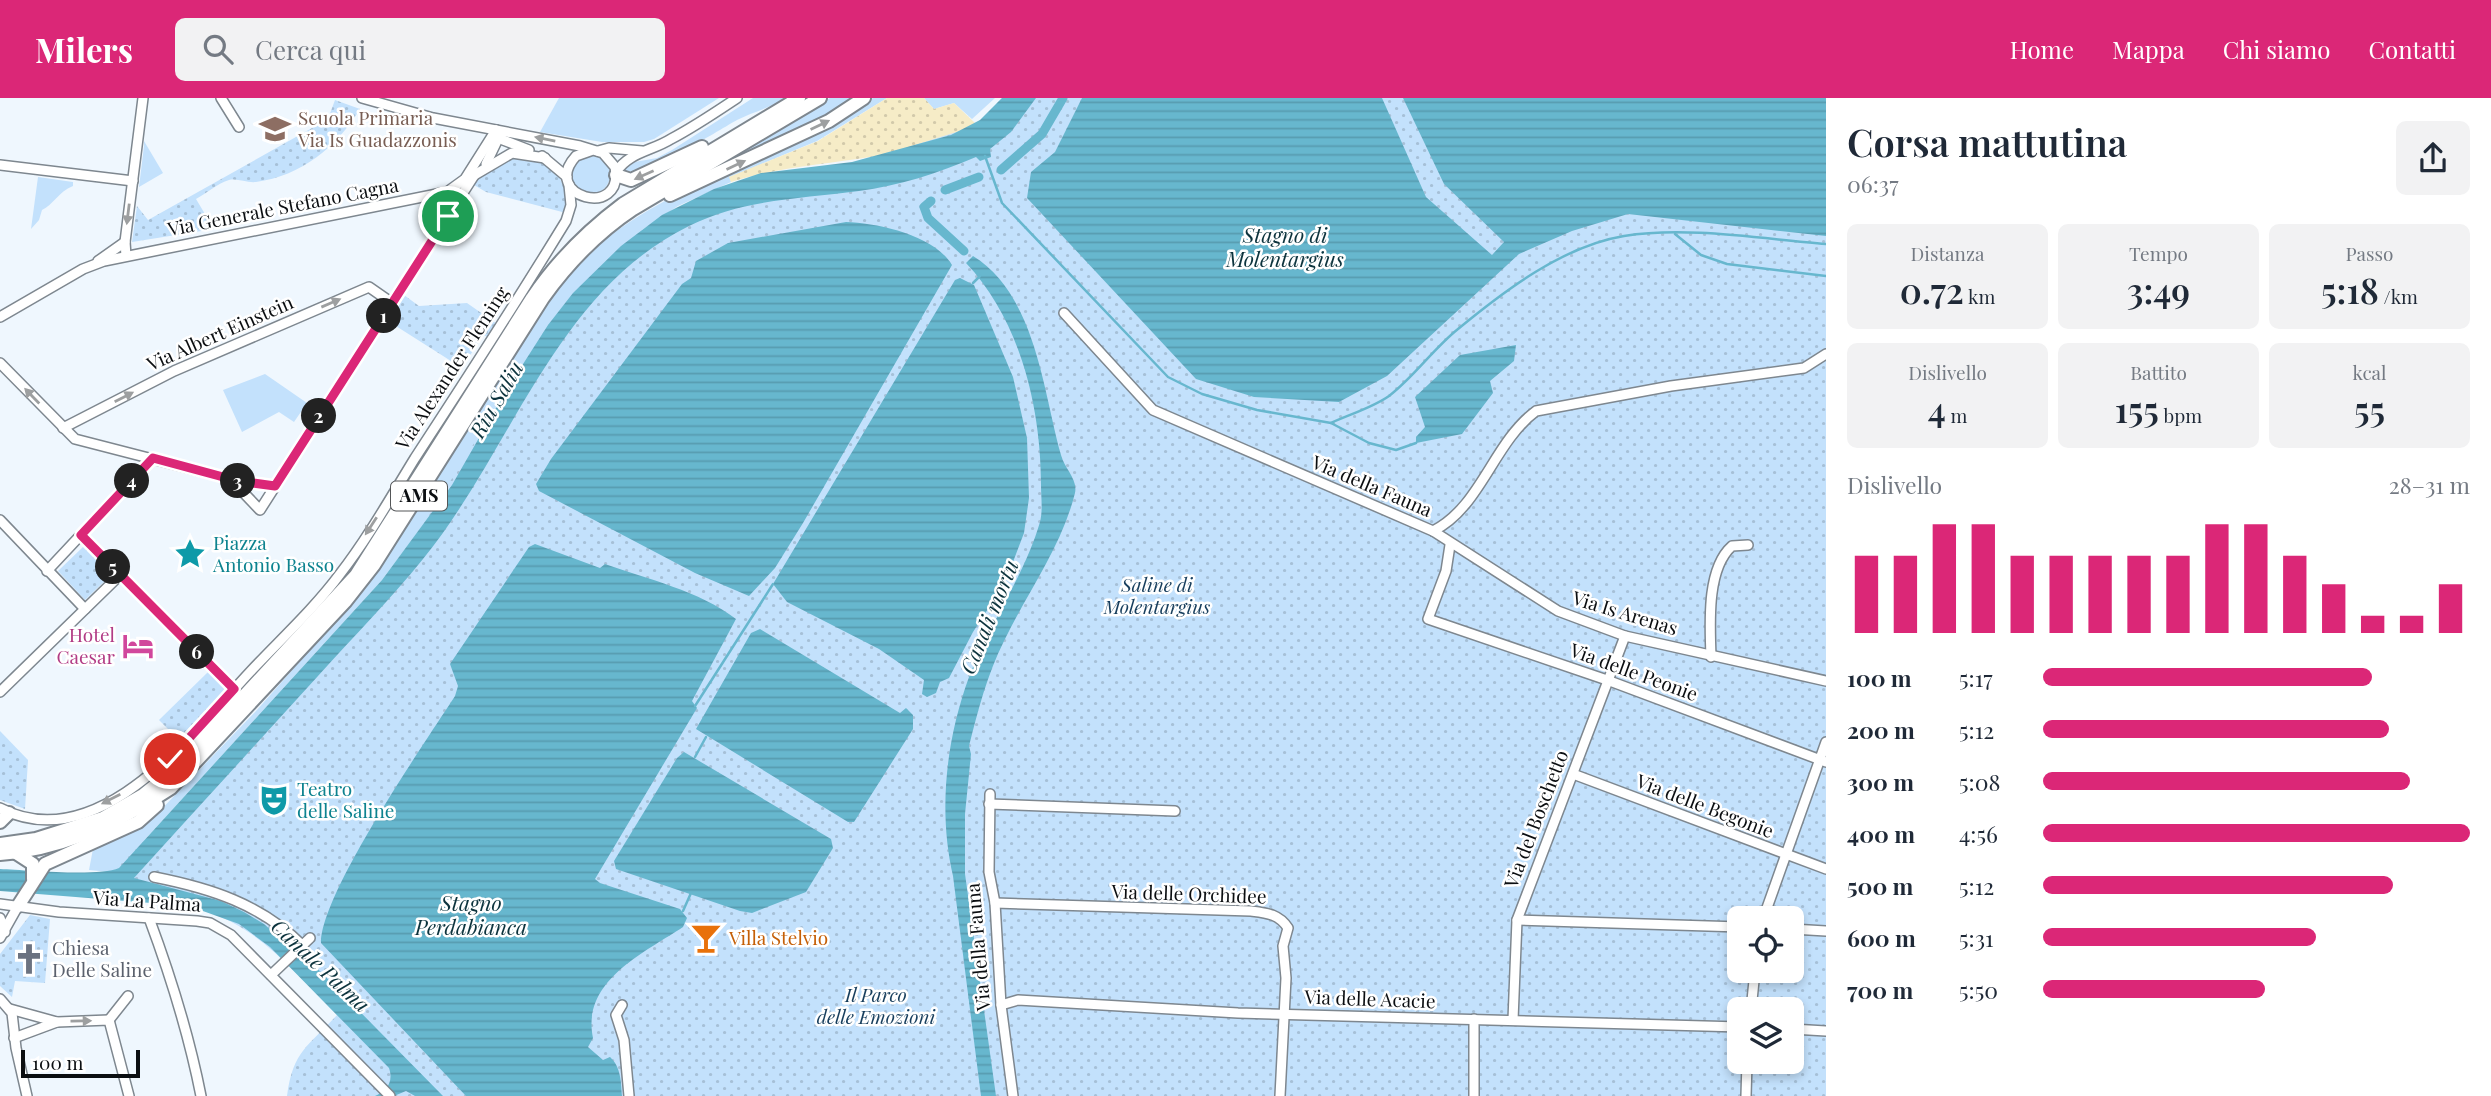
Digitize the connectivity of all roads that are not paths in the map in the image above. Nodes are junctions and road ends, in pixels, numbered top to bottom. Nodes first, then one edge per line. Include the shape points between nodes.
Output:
1 (143, 98) edge
2 (221, 98) edge
3 (362, 98) edge
4 (737, 98) edge
5 (799, 98) edge
6 (820, 98) edge
7 (864, 98) edge
8 (239, 127) dead end
9 (496, 130) junction
10 (580, 146) junction
11 (717, 147) junction
12 (609, 148) junction
13 (596, 151) junction
14 (644, 151) junction
15 (545, 158) junction
16 (0, 165) edge
17 (485, 166) junction
18 (475, 174) junction
19 (616, 174) junction
20 (465, 179) junction
21 (133, 181) junction
22 (568, 181) junction
23 (451, 190) junction
24 (653, 197) junction
25 (452, 210) junction
26 (125, 242) junction
27 (127, 256) junction
28 (91, 266) junction
29 (392, 303) junction
30 (1064, 313) dead end
31 (0, 317) edge
32 (1826, 354) edge
33 (0, 363) edge
34 (63, 428) junction
35 (153, 458) junction
36 (238, 481) junction
37 (275, 486) junction
38 (0, 520) edge
39 (1433, 531) junction
40 (81, 535) junction
41 (1450, 545) junction
42 (1748, 545) dead end
43 (47, 571) junction
44 (120, 575) junction
45 (85, 609) junction
46 (1625, 636) junction
47 (1712, 657) junction
48 (1607, 680) junction
49 (1826, 681) edge
50 (234, 689) junction
51 (0, 692) edge
52 (1826, 742) edge
53 (1823, 761) edge
54 (1573, 774) junction
55 (171, 788) junction
56 (1175, 811) dead end
57 (3, 814) edge
58 (0, 844) edge
59 (16, 853) junction
60 (0, 854) edge
61 (1786, 855) junction
62 (1826, 869) edge
63 (36, 872) junction
64 (154, 877) dead end
65 (20, 903) junction
66 (995, 903) junction
67 (0, 904) edge
68 (1768, 906) edge
69 (0, 918) edge
70 (149, 918) junction
71 (1517, 920) junction
72 (1727, 927) edge
73 (1804, 930) edge
74 (1826, 931) edge
75 (2, 935) edge
76 (271, 975) junction
77 (128, 996) dead end
78 (0, 999) edge
79 (622, 1005) dead end
80 (1000, 1005) junction
81 (10, 1009) junction
82 (1282, 1014) junction
83 (1474, 1018) junction
84 (109, 1020) junction
85 (1513, 1020) junction
86 (57, 1022) junction
87 (1727, 1027) edge
88 (1804, 1030) edge
89 (1826, 1031) edge
90 (14, 1038) junction
91 (1747, 1074) edge
92 (26, 1096) edge
93 (129, 1096) edge
94 (201, 1096) edge
95 (390, 1096) edge
96 (629, 1096) edge
97 (1013, 1096) edge
98 (1280, 1096) edge
99 (1474, 1096) edge
100 (1746, 1096) edge

1 - 21 street
2 - 8 street
3 - 9 street
4 - 14 street
5 - 11 highway, AMS
6 - 24 highway, AMS
24 -> 7 highway via 661,200 783,143
10 -> 9 street
9 - 15 street via 506,142
9 - 17 street via 497,141
9 - 20 street, Via Generale Stefano Cagna
10 - 12 street
10 - 13 street
11 -> 19 highway via 705,146 631,180
11 - 58 highway, AMS via 623,204 560,260 356,575 179,766 143,795 103,818 36,839
12 - 13 street
12 - 14 street
13 - 19 street via 611,160
13 - 22 street via 576,156 569,165
14 - 19 street via 622,162
15 - 17 street via 512,153
15 - 22 street
16 - 21 street
17 - 18 street
18 - 20 street
18 - 25 street
19 - 22 street via 609,192 594,199 579,195
20 - 23 street, Via Generale Stefano Cagna
21 -> 26 street
22 -> 50 street, Via Alexander Fleming via 571,205 566,221 341,573
23 - 25 street
23 - 27 street, Via Generale Stefano Cagna
24 - 55 highway, AMS via 608,227 556,279 374,565
25 - 29 street
26 - 27 street
26 - 28 street, Via Generale Stefano Cagna
27 - 28 street, Via Generale Stefano Cagna
28 - 31 street, Via Generale Stefano Cagna
34 -> 29 street, Via Albert Einstein via 174,371 369,287
29 - 37 street
30 - 39 street, Via della Fauna via 1153,410
32 - 39 street, Via della Fauna via 1804,368 1536,411 1521,422 1462,510
34 -> 33 street
34 - 35 street via 75,439
35 - 36 street
35 - 40 street
36 - 37 street
36 - 37 street via 260,510
38 - 43 street
39 - 41 street, Via Is Arenas
40 - 43 street
40 - 44 street
41 - 46 street, Via Is Arenas via 1558,611
41 - 48 street, Via delle Peonie via 1446,571 1428,619
42 - 47 street via 1732,546 1720,563 1713,602
43 - 45 street
44 - 45 street
44 - 50 street
45 - 51 street
46 - 47 street, Via Is Arenas
46 - 48 street, Via del Boschetto
47 - 49 street, Via Is Arenas
48 - 53 street, Via delle Peonie
48 - 54 street, Via del Boschetto
50 -> 57 street, Via Alexander Fleming via 170,759 108,802 61,820
52 - 53 street
53 - 61 street
54 - 61 street, Via delle Begonie
54 - 71 street, Via del Boschetto
55 - 59 highway via 88,834
55 - 63 highway via 138,822 60,855
56 - 66 street, Via della Fauna via 990,799 989,872
59 - 60 highway
59 - 63 highway via 31,862
61 - 62 street, Via delle Begonie
61 - 68 street
63 - 65 highway
64 - 76 street via 233,898 273,919 304,944
65 - 67 street, Via La Palma
65 - 70 street, Via La Palma
65 - 75 street
66 - 80 street, Via della Fauna
66 - 82 street, Via delle Orchidee via 1272,914 1288,928 1283,946
69 - 75 street
70 - 76 street, Via La Palma via 218,927
70 - 94 street via 173,984
71 - 72 street
71 - 85 street, Via del Boschetto
73 - 74 street
76 - 95 street, Via La Palma
77 - 84 street
78 - 81 street
79 - 96 street via 616,1015 624,1040
80 - 82 street, Via delle Acacie via 1018,1000
80 - 97 street, Via della Fauna
81 - 86 street
81 - 90 street
82 - 83 street, Via delle Acacie
82 - 98 street
83 - 85 street, Via delle Acacie
83 - 99 street
86 -> 84 street
84 - 93 street
85 - 87 street, Via delle Acacie
86 - 90 street
88 - 89 street
90 - 92 street
91 - 100 street

